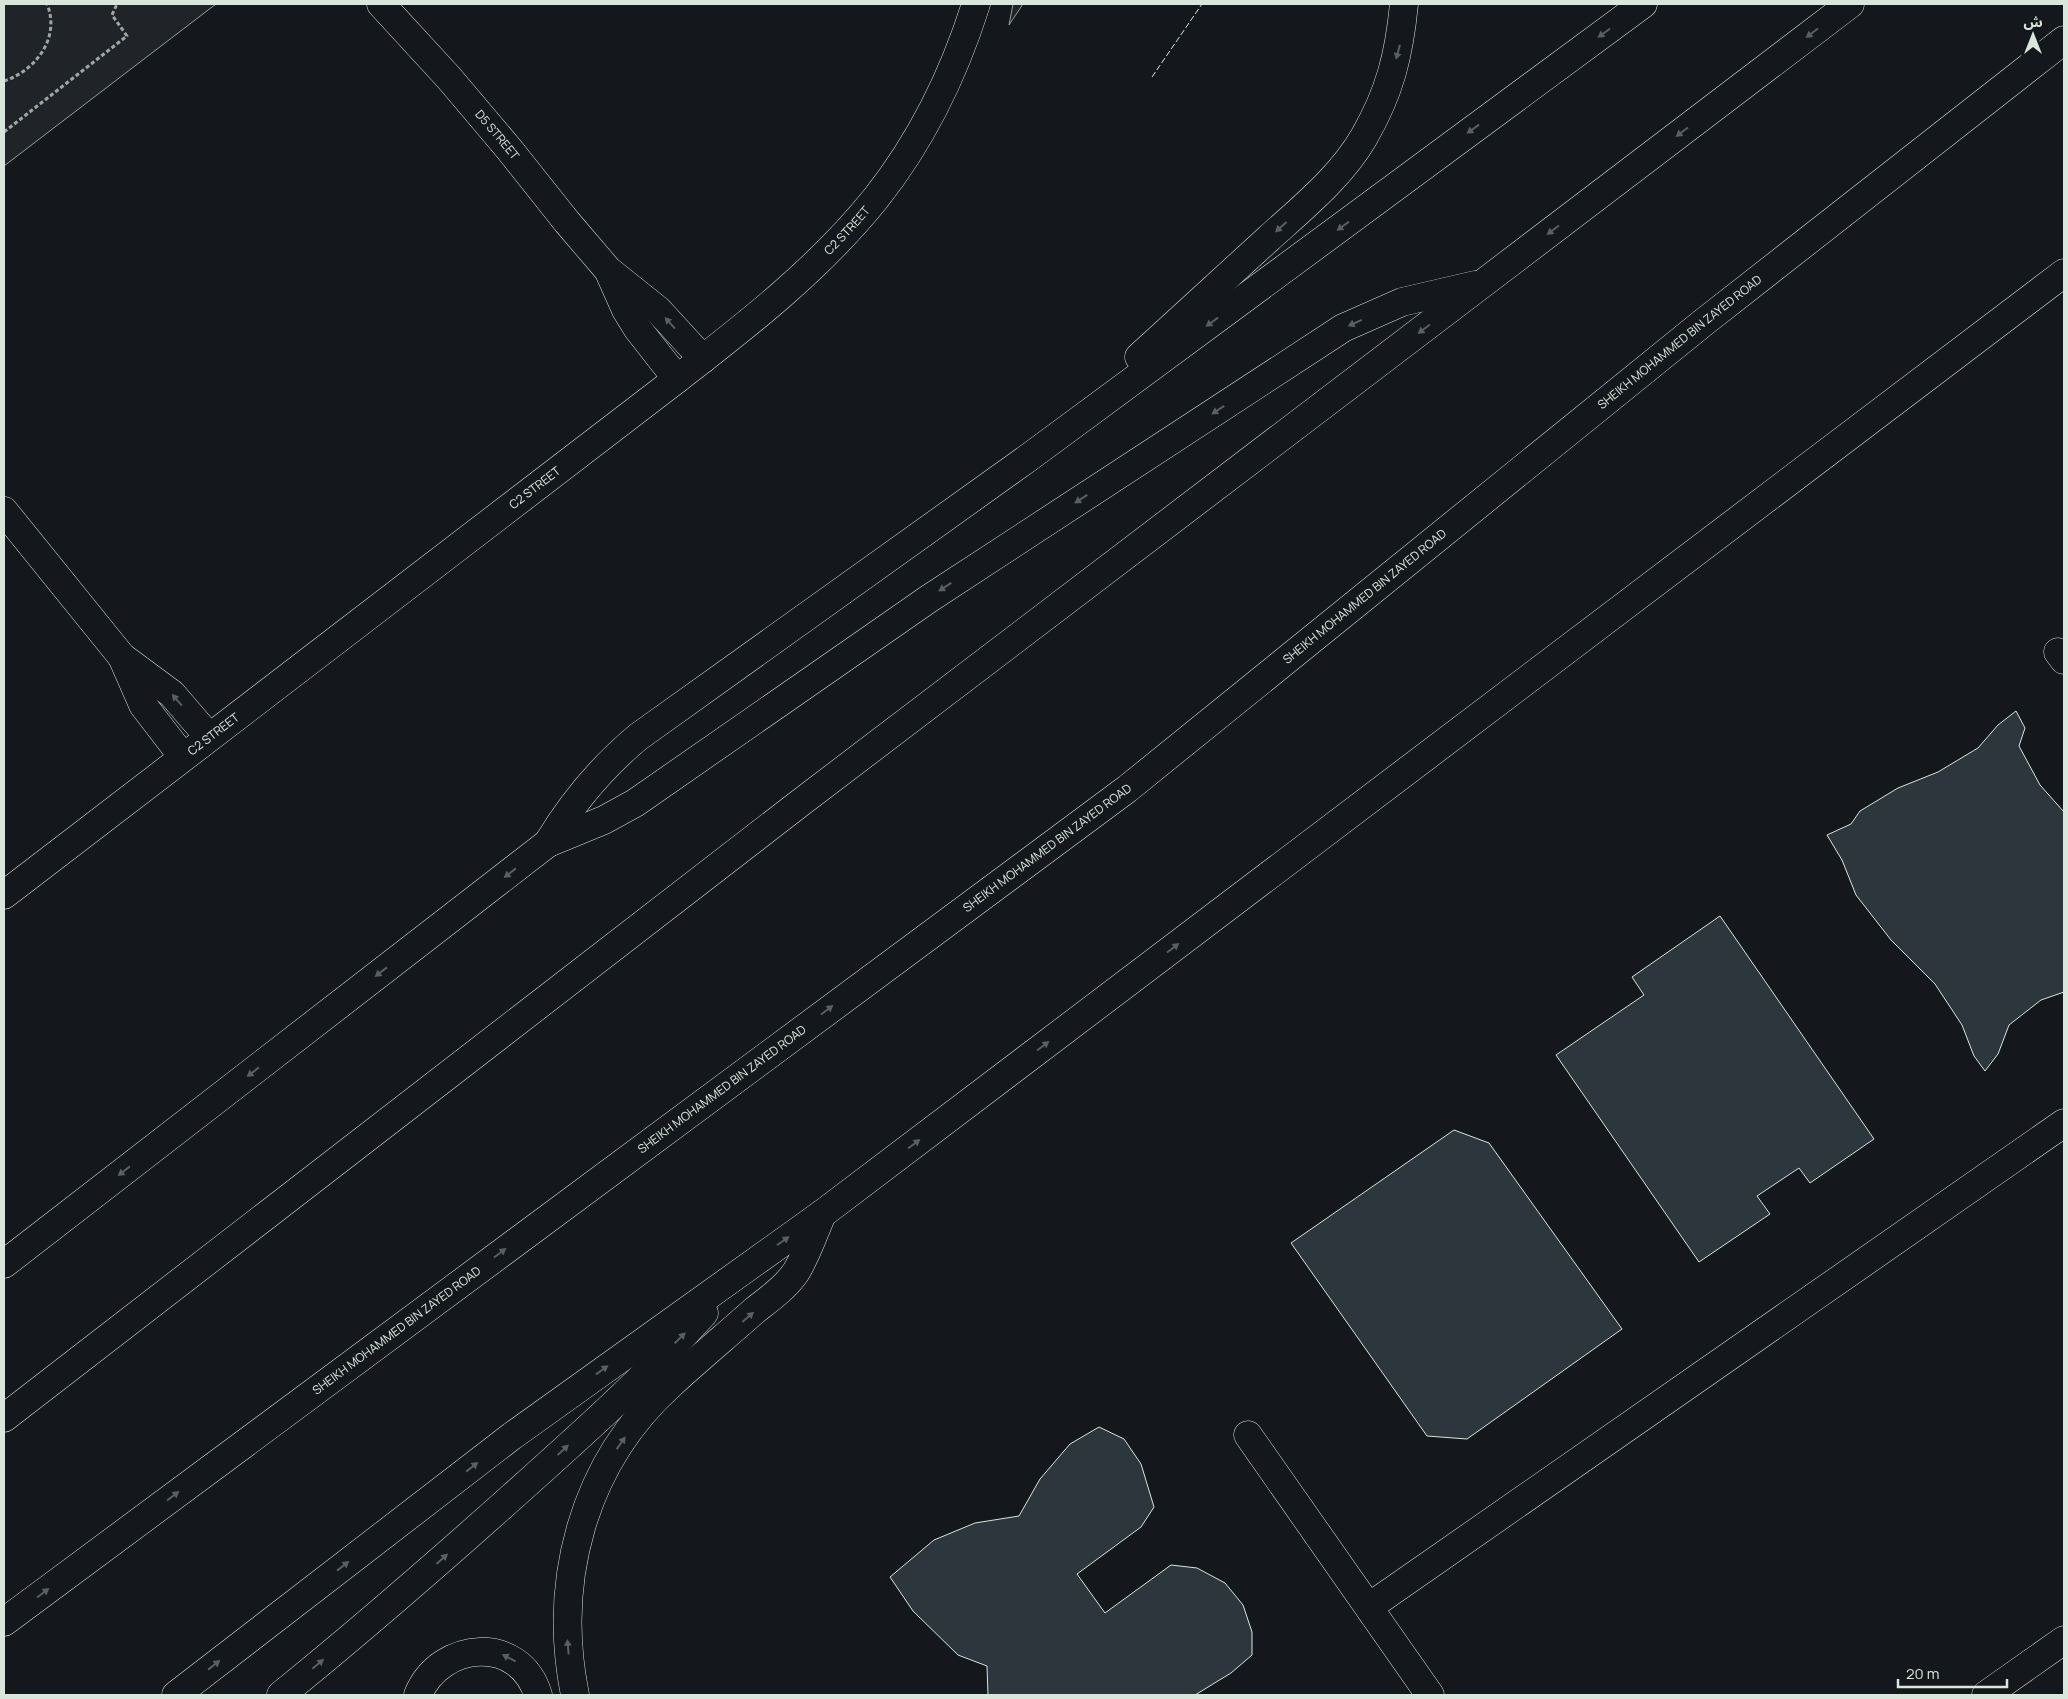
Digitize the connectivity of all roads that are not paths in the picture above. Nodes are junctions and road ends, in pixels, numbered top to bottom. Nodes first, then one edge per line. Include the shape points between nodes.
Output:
1 (381, 4) edge
2 (976, 4) edge
3 (1404, 4) edge
4 (1643, 4) edge
5 (1850, 4) edge
6 (2064, 40) edge
7 (608, 270) junction
8 (2064, 273) edge
9 (1484, 283) junction
10 (703, 359) junction
11 (677, 379) junction
12 (1028, 458) junction
13 (4, 511) edge
14 (122, 658) junction
15 (209, 737) junction
16 (183, 757) junction
17 (548, 843) junction
18 (4, 895) edge
19 (2064, 1123) edge
20 (822, 1214) junction
21 (4, 1264) edge
22 (744, 1269) junction
23 (4, 1418) edge
24 (1248, 1435) dead end
25 (1369, 1607) junction
26 (4, 1622) edge
27 (2064, 1640) edge
28 (176, 1695) edge
29 (281, 1695) edge
30 (418, 1695) edge
31 (538, 1695) edge
32 (575, 1695) edge
33 (1430, 1695) edge
34 (1986, 1695) edge

1 - 7 main road, D5 STREET via 455,85
2 - 10 main road, C2 STREET via 952,74 918,138 876,198 770,305
3 -> 12 main road via 1400,46 1386,94 1363,138 1332,178
4 -> 12 main road
5 -> 9 main road
26 -> 6 main road, SHEIKH MOHAMMED BIN ZAYED ROAD via 1127,789 1696,328
10 -> 7 main road, D5 STREET via 662,314
7 - 11 main road, D5 STREET via 634,324
20 -> 8 main road
9 -> 17 main road via 1402,302 1343,328 930,598 635,803
9 -> 23 main road via 808,797
10 - 11 main road, C2 STREET
11 - 15 main road, C2 STREET
12 - 17 main road via 638,737 592,779 568,809
13 - 14 main road
15 -> 14 main road via 172,694
14 - 16 main road via 143,705
15 - 16 main road, C2 STREET
16 - 18 main road, C2 STREET
17 -> 21 main road
19 - 25 main road
22 -> 20 main road
32 -> 20 main road via 566,1627 569,1580 585,1514 598,1482 618,1447 669,1385 786,1284 805,1256
28 -> 22 main road via 512,1436
29 -> 22 main road via 425,1574 596,1420 696,1322
24 - 25 main road
25 - 33 main road
27 - 34 main road
31 -> 30 main road via 528,1673 516,1661 500,1654 483,1652 467,1653 438,1667 426,1679

